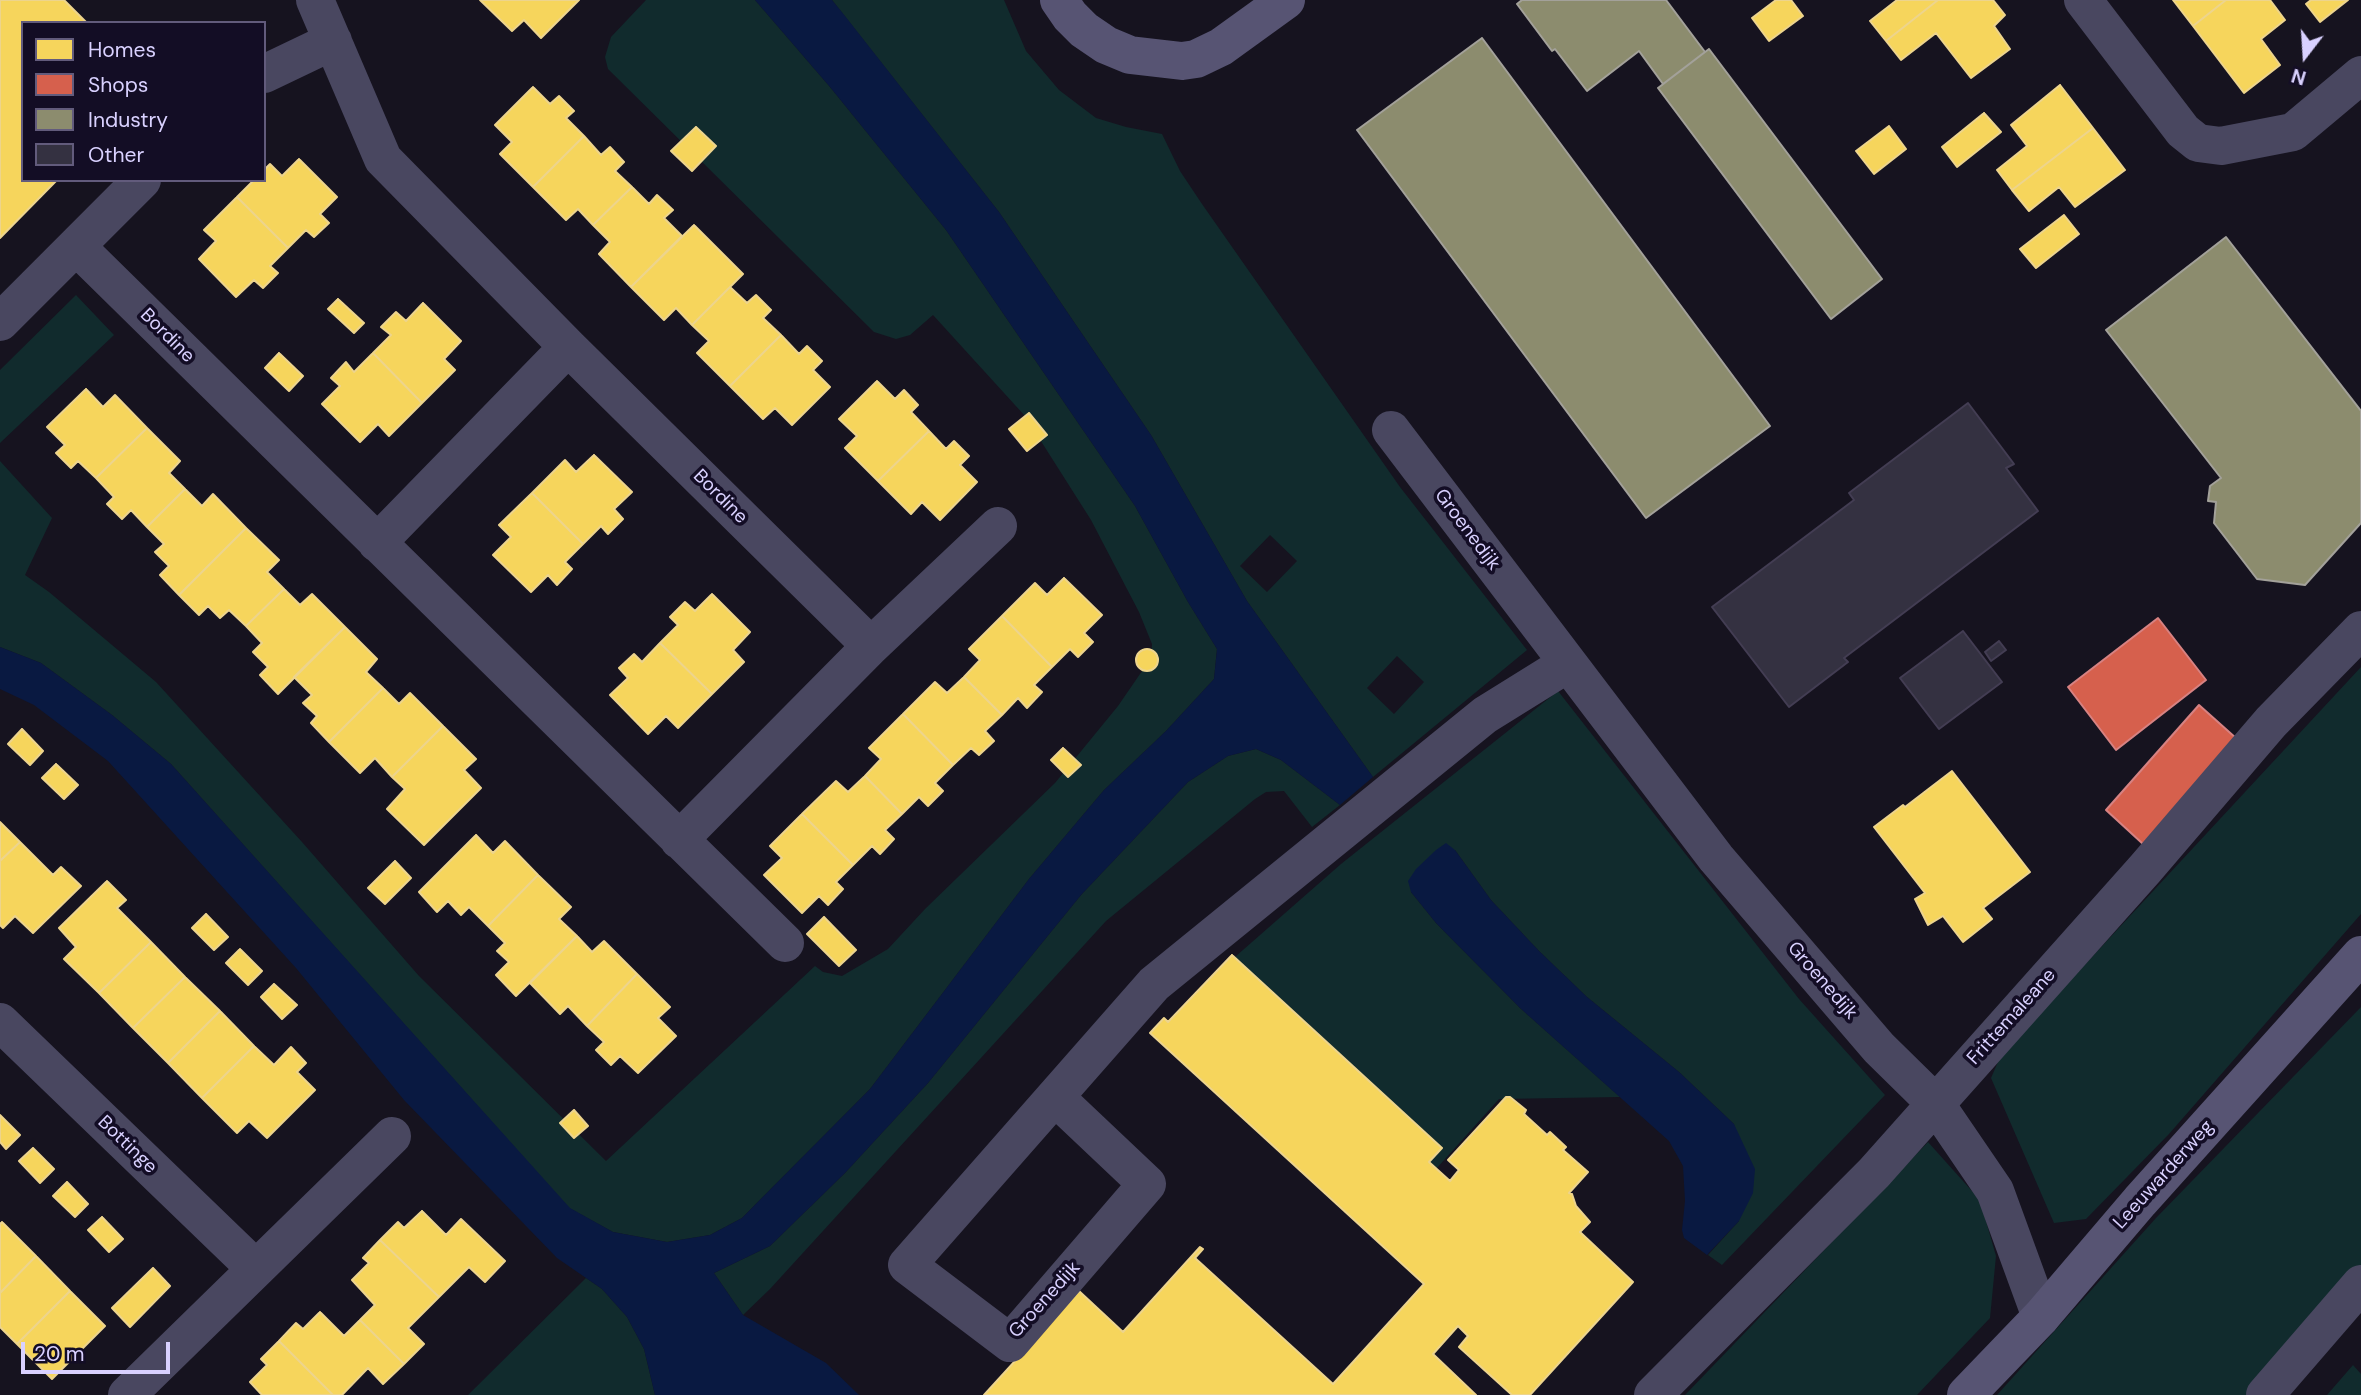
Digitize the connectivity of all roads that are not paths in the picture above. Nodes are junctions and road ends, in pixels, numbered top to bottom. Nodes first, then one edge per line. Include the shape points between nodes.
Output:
1 (315, 0) edge
2 (1059, 0) edge
3 (1286, 0) edge
4 (2083, 0) edge
5 (333, 41) junction
6 (266, 73) edge
7 (2361, 75) edge
8 (140, 182) edge
9 (77, 247) junction
10 (0, 322) edge
11 (568, 347) junction
12 (1391, 430) dead end
13 (998, 526) dead end
14 (377, 543) junction
15 (2361, 630) edge
16 (871, 646) junction
17 (1567, 664) junction
18 (679, 840) junction
19 (785, 943) dead end
20 (2361, 955) edge
21 (0, 1021) edge
22 (1055, 1097) junction
23 (1935, 1103) junction
24 (392, 1136) dead end
25 (255, 1268) junction
26 (2361, 1284) edge
27 (2041, 1317) junction
28 (127, 1395) edge
29 (1653, 1395) edge
30 (1966, 1395) edge
31 (2265, 1395) edge

1 - 5 street, Bordine
2 - 3 main road via 1077,23 1106,45 1163,61 1195,59 1221,47
4 - 7 street via 2183,131 2198,143 2221,146 2293,132
5 - 6 street
5 - 11 street, Bordine via 383,159
8 - 9 street
9 - 10 street
9 - 14 street, Bordine
11 - 14 street
11 - 16 street, Bordine
12 - 17 street, Groenedijk
13 - 16 street
14 - 18 street, Bordine
15 - 23 street, Frittemaleane via 2271,722
16 - 18 street
17 - 22 street, Groenedijk via 1485,715 1154,984
17 - 23 street, Groenedijk via 1716,858 1879,1048
18 - 19 street, Bordine
20 - 27 main road, Leeuwarderweg
21 - 25 street, Bottinge
22 - 22 street, Groenedijk via 907,1265 1010,1343 1147,1184
23 - 27 street, Groenedijk via 1995,1191
23 - 29 street, Frittemaleane via 1874,1172
24 - 25 street
25 - 28 street
26 - 31 street
27 - 30 main road, Leeuwarderweg

